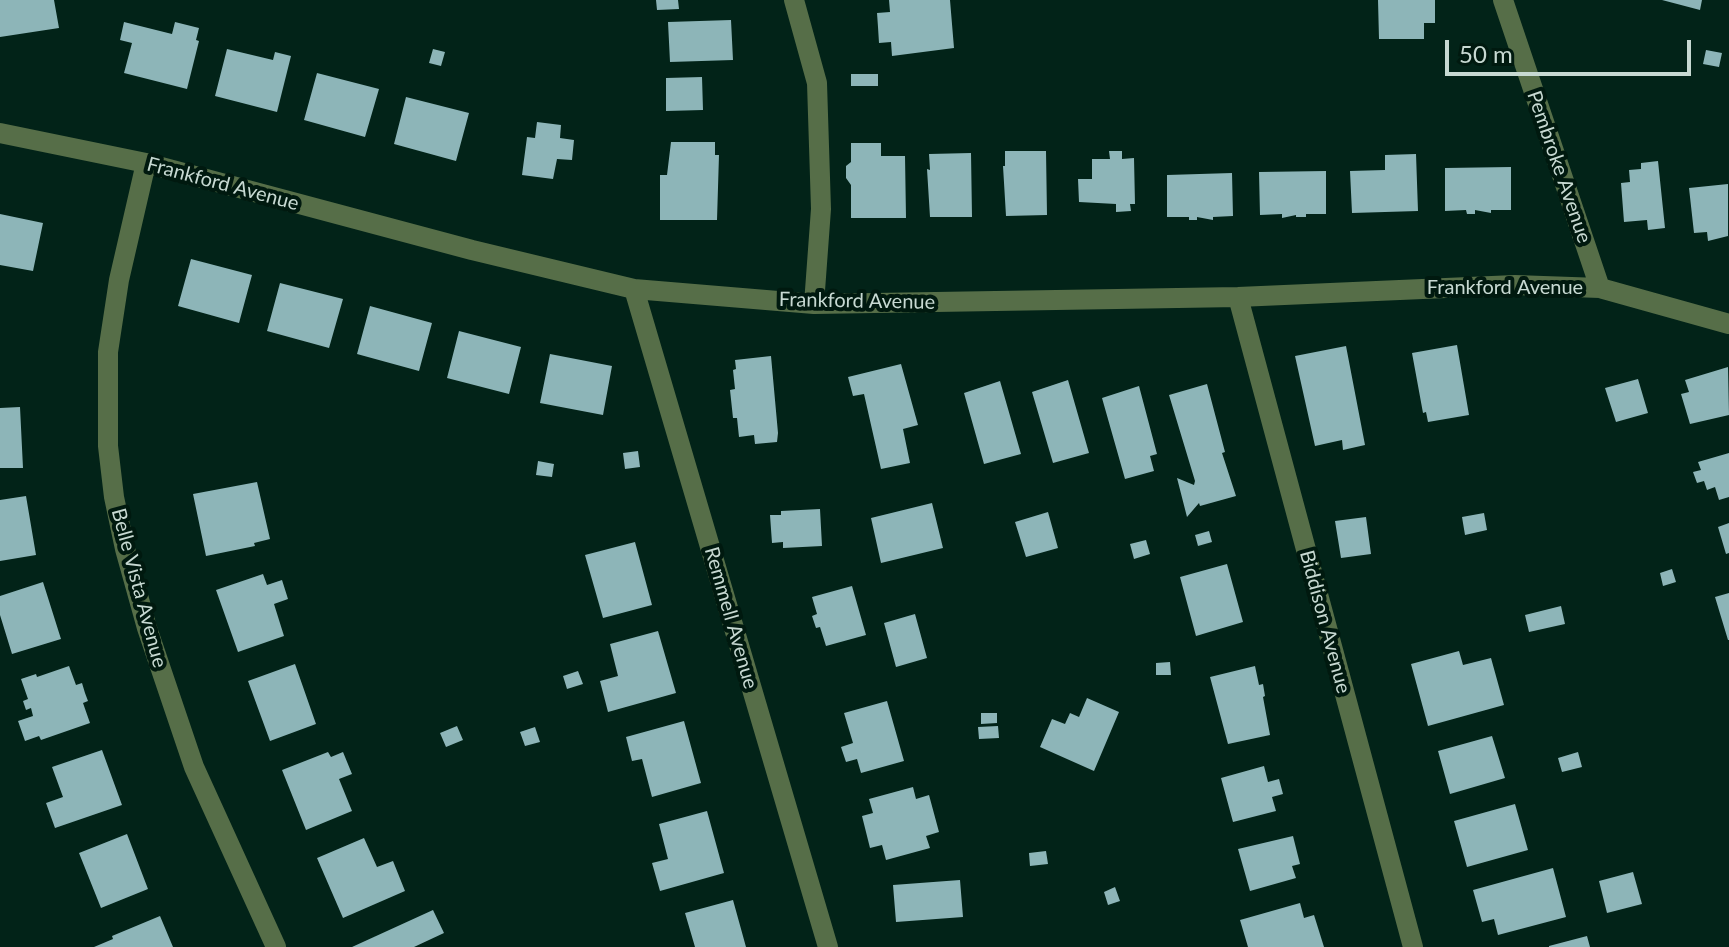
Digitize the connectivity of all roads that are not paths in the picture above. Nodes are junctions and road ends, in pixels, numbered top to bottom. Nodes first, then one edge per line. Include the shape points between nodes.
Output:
1 (794, 0) edge
2 (1503, 0) edge
3 (0, 133) edge
4 (146, 163) junction
5 (1600, 288) junction
6 (634, 289) junction
7 (1238, 297) junction
8 (814, 304) junction
9 (1729, 324) edge
10 (276, 947) edge
11 (828, 947) edge
12 (1413, 947) edge

1 - 8 street via 817,83 821,209
2 - 5 street, Pembroke Avenue
3 - 4 street, Frankford Avenue
4 - 6 street, Frankford Avenue
4 - 10 street, Belle Vista Avenue via 108,352 114,497 147,628 194,767
5 - 7 street, Frankford Avenue via 1515,285
5 - 9 street, Frankford Avenue
6 - 8 street, Frankford Avenue
6 - 11 street, Remmell Avenue
7 - 8 street, Frankford Avenue
7 - 12 street, Biddison Avenue

